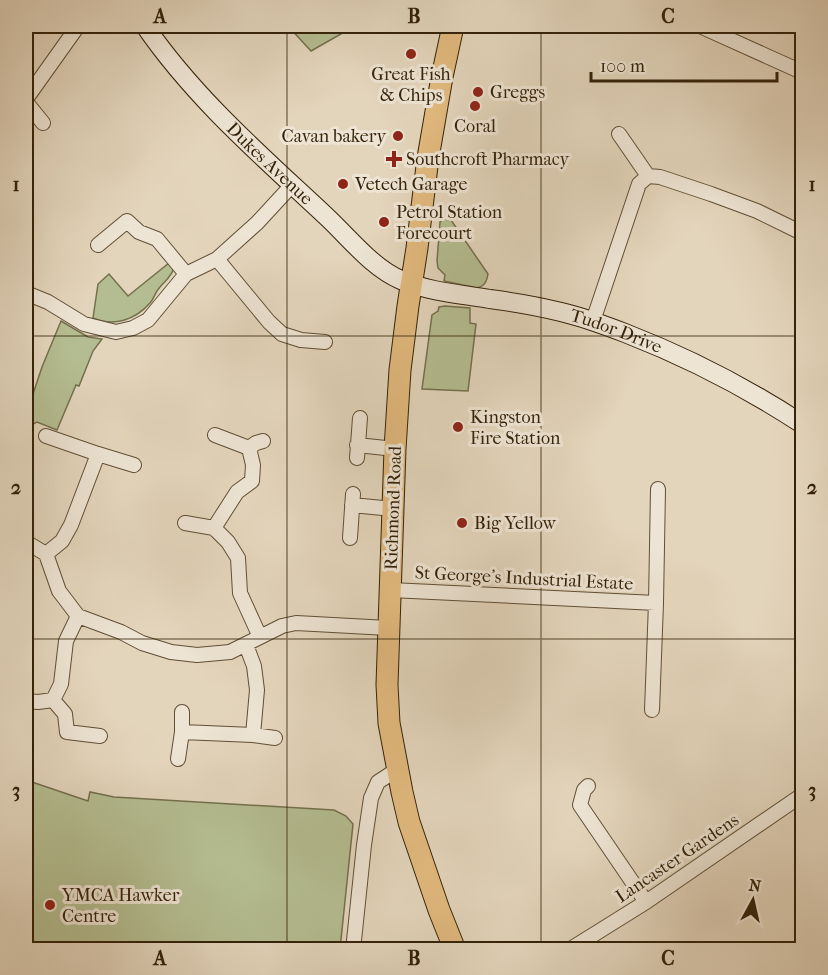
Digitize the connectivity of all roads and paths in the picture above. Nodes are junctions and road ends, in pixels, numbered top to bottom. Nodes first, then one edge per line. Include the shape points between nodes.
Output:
1 (78, 26) edge
2 (146, 26) edge
3 (453, 26) edge
4 (700, 26) edge
5 (802, 72) edge
6 (26, 100) edge
7 (43, 123) dead end
8 (619, 134) dead end
9 (648, 176) junction
10 (293, 184) junction
11 (802, 233) edge
12 (98, 244) dead end
13 (217, 259) junction
14 (186, 274) junction
15 (411, 284) junction
16 (26, 293) edge
17 (593, 321) junction
18 (325, 342) dead end
19 (360, 418) dead end
20 (802, 424) edge
21 (215, 435) dead end
22 (46, 436) dead end
23 (263, 441) dead end
24 (249, 448) junction
25 (395, 449) junction
26 (98, 454) junction
27 (134, 465) dead end
28 (658, 489) dead end
29 (393, 509) junction
30 (185, 523) dead end
31 (214, 528) junction
32 (350, 538) dead end
33 (26, 542) edge
34 (46, 554) junction
35 (390, 590) junction
36 (656, 603) junction
37 (78, 616) junction
38 (388, 628) junction
39 (260, 638) junction
40 (246, 645) junction
41 (53, 700) junction
42 (26, 701) edge
43 (652, 711) dead end
44 (182, 712) dead end
45 (182, 732) junction
46 (253, 735) junction
47 (100, 736) dead end
48 (275, 738) dead end
49 (178, 759) dead end
50 (399, 774) junction
51 (588, 786) dead end
52 (802, 795) edge
53 (646, 902) junction
54 (353, 950) edge
55 (455, 950) edge
56 (569, 950) edge

1 - 6 street
2 - 10 street, Dukes Avenue via 200,96
3 - 15 main road, Richmond Road via 429,149
4 - 5 street
6 - 7 street
8 - 9 street
9 - 11 street via 757,211
9 - 17 street via 639,184
10 - 13 street
10 - 15 street, Dukes Avenue via 378,265
12 - 14 street via 127,220 139,232 157,239
13 - 14 street
13 - 18 street via 282,334
14 - 16 street via 148,320 116,332 84,324
15 - 17 street, Tudor Drive via 526,304
15 - 25 main road, Richmond Road
17 - 20 street, Tudor Drive via 697,365
19 - 25 street via 357,451
21 - 24 street
22 - 26 street
23 - 24 street
24 - 31 street via 252,481 237,492
25 - 29 main road, Richmond Road
26 - 27 street
26 - 34 street via 71,525
28 - 36 street, St George's Industrial Estate
29 - 32 street via 353,500
29 - 35 main road, Richmond Road
30 - 31 street
31 - 39 street via 237,558 240,593
33 - 34 street
34 - 37 street via 59,591
35 - 36 street, St George's Industrial Estate
35 - 38 main road, Richmond Road
36 - 43 street, St George's Industrial Estate
37 - 40 street via 171,652 230,652
37 - 41 street via 66,641 61,684
38 - 39 street via 296,623
38 - 50 main road, Richmond Road via 389,723
39 - 40 street
40 - 46 street via 254,666 256,690
41 - 42 street
41 - 47 street via 65,714 67,732
44 - 45 street
45 - 46 street
45 - 49 street
46 - 48 street
50 - 54 street via 378,782 371,798
50 - 55 main road, Richmond Road via 409,822
51 - 53 street via 580,805
52 - 53 street, Lancaster Gardens
53 - 56 street, Lancaster Gardens

